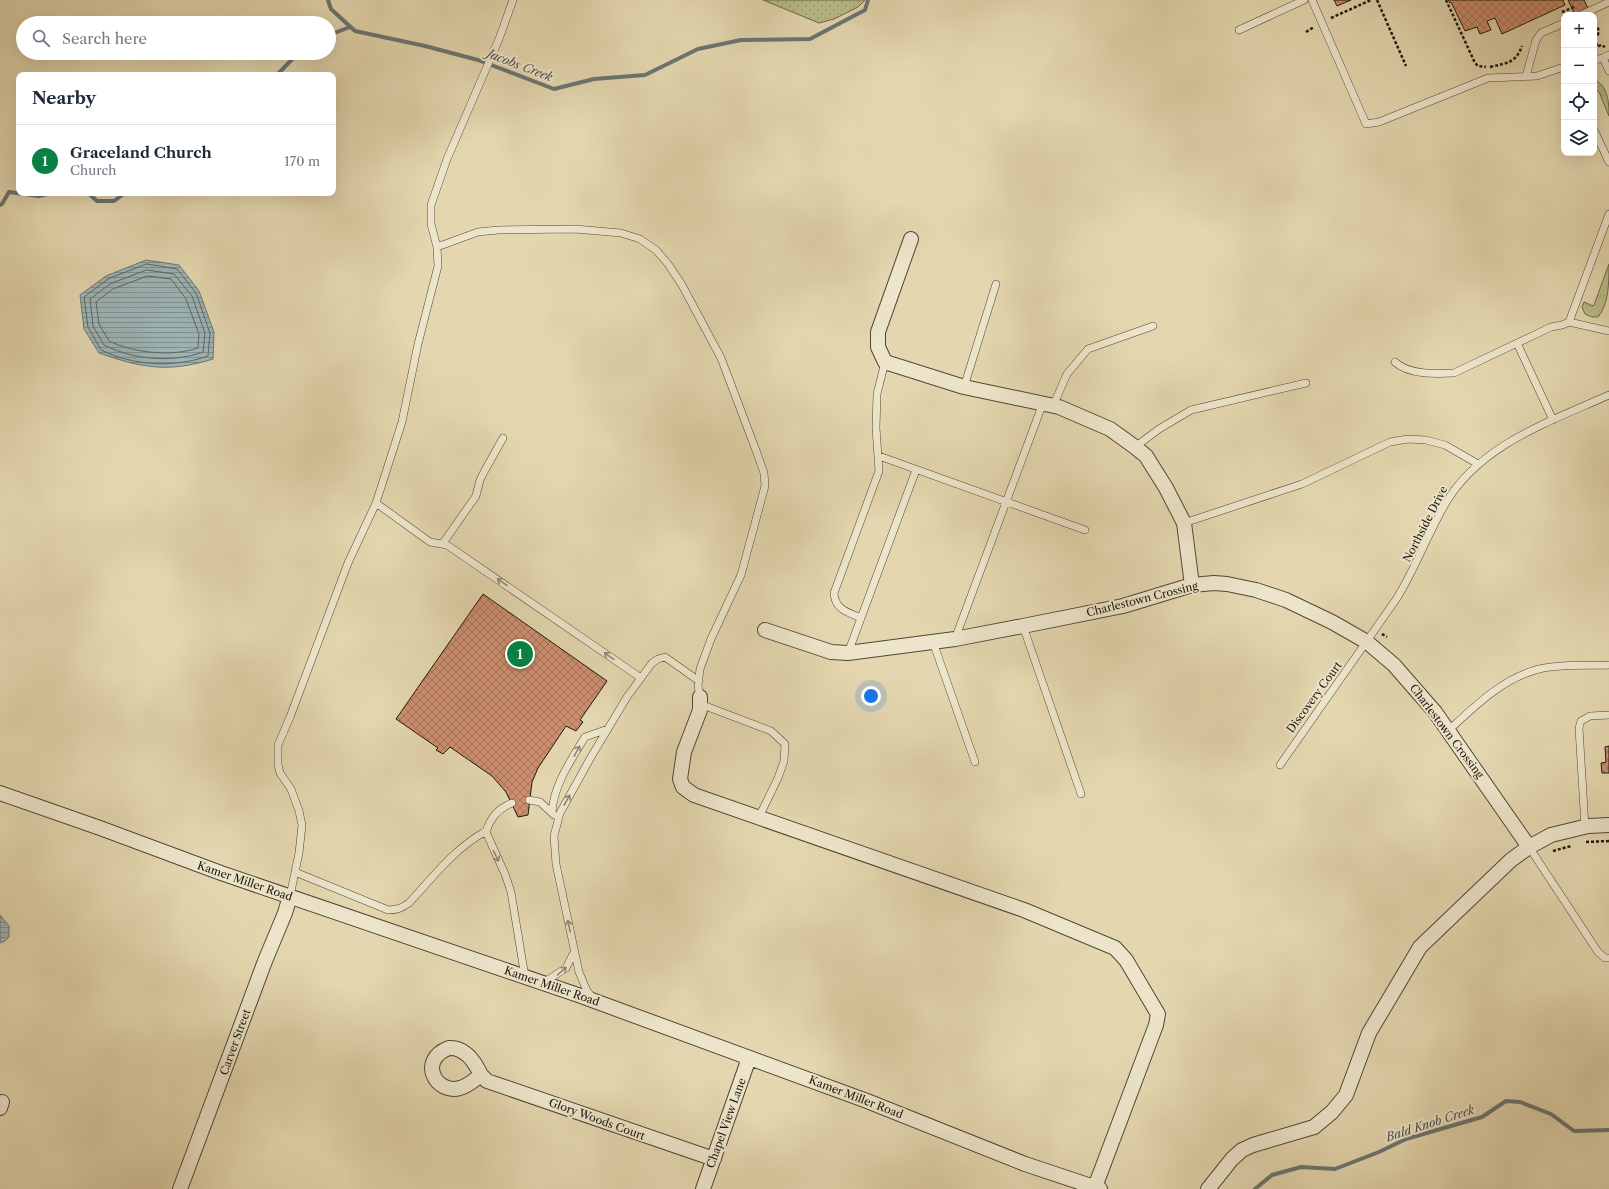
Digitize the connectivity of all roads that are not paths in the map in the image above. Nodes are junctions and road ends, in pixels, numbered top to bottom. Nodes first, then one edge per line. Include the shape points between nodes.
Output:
1 (513, 0) edge
2 (1304, 0) edge
3 (1312, 0) edge
4 (1609, 2) edge
5 (1587, 12) edge
6 (1561, 24) edge
7 (1239, 30) dead end
8 (1606, 56) edge
9 (1561, 69) edge
10 (1609, 71) edge
11 (1526, 76) junction
12 (1597, 136) edge
13 (1609, 162) edge
14 (1609, 214) edge
15 (911, 239) dead end
16 (437, 247) junction
17 (996, 284) dead end
18 (1569, 322) junction
19 (1153, 326) dead end
20 (1609, 331) edge
21 (1516, 343) junction
22 (885, 362) junction
23 (1395, 362) dead end
24 (1306, 383) dead end
25 (964, 387) junction
26 (1609, 394) edge
27 (1048, 405) junction
28 (1553, 420) junction
29 (503, 438) dead end
30 (1135, 446) junction
31 (879, 456) junction
32 (1478, 464) junction
33 (916, 470) junction
34 (1005, 502) junction
35 (376, 503) junction
36 (1184, 523) junction
37 (1085, 530) dead end
38 (443, 543) junction
39 (1192, 585) junction
40 (861, 618) junction
41 (1023, 626) junction
42 (765, 630) dead end
43 (955, 639) junction
44 (933, 642) junction
45 (1368, 642) junction
46 (848, 653) junction
47 (1609, 665) edge
48 (641, 678) junction
49 (699, 681) junction
50 (700, 700) junction
51 (1609, 715) edge
52 (608, 729) junction
53 (1449, 730) junction
54 (975, 762) dead end
55 (1280, 765) dead end
56 (0, 793) edge
57 (1081, 794) dead end
58 (529, 800) dead end
59 (512, 803) dead end
60 (552, 813) junction
61 (759, 817) junction
62 (558, 820) junction
63 (1609, 825) edge
64 (1585, 827) junction
65 (486, 831) junction
66 (1529, 847) junction
67 (295, 872) junction
68 (290, 896) junction
69 (574, 952) junction
70 (1609, 958) edge
71 (525, 977) junction
72 (543, 983) junction
73 (595, 1002) junction
74 (749, 1058) junction
75 (481, 1075) dead end
76 (714, 1159) junction
77 (1097, 1188) edge
78 (180, 1189) edge
79 (703, 1189) edge
80 (1208, 1189) edge

1 - 16 lane via 492,56 447,159 431,205 431,224
2 - 7 lane
3 - 11 lane via 1366,124 1379,122 1488,78
4 - 5 lane
6 - 11 lane via 1541,33
8 - 10 lane
9 - 11 lane
12 - 13 lane
14 - 18 lane
15 - 22 street via 878,332 878,347
16 - 35 lane via 438,266 402,422
16 - 49 lane via 478,232 498,230 575,229 621,233 640,239 656,250 682,285 721,358 764,473 765,486 741,575 711,639 700,669
17 - 25 lane
18 - 20 lane
18 - 21 lane
19 - 27 lane via 1088,350 1067,374
21 - 23 lane via 1454,373 1417,371
21 - 28 lane
22 - 25 street
22 - 31 lane via 877,394 876,428
24 - 30 lane via 1190,410
25 - 27 street
26 - 28 lane, Northside Drive
27 - 30 street via 1059,407 1110,429
27 - 34 lane
28 - 32 lane, Northside Drive via 1510,441
29 - 38 lane via 480,480 476,496
30 - 36 street via 1150,462
31 - 33 lane
31 - 40 lane via 879,471 834,593 834,600 838,606
32 - 36 lane via 1445,445 1426,440 1390,442 1302,484
32 - 45 lane, Northside Drive via 1457,486 1444,506 1410,578
33 - 34 lane
33 - 40 lane
34 - 37 lane
34 - 43 lane
35 - 38 lane via 430,542
35 - 67 lane via 348,563 278,745 279,769 295,800 302,825
36 - 39 street
48 -> 38 lane
39 - 41 street, Charlestown Crossing via 1123,606
39 - 45 street, Charlestown Crossing via 1220,584 1256,590 1316,613
40 - 46 lane
41 - 43 street, Charlestown Crossing
41 - 57 lane
42 - 46 street, Charlestown Crossing via 831,652
43 - 44 street, Charlestown Crossing
44 - 46 street, Charlestown Crossing
44 - 54 lane
45 - 53 street, Charlestown Crossing via 1409,680
45 - 55 lane, Discovery Court
47 - 53 lane via 1553,667 1518,676 1487,696
48 - 49 lane via 652,664 665,657
48 - 52 lane
49 - 50 lane
50 - 61 street via 700,710 684,752 680,779 683,787 694,795
50 - 61 lane via 771,731 785,744 784,761 778,778
51 - 64 lane via 1590,716 1581,721 1579,728
60 -> 52 lane via 556,790 585,737
62 -> 52 lane
53 - 66 street, Charlestown Crossing
56 - 68 street, Kamer Miller Road
58 - 60 lane via 540,802
59 - 65 lane via 496,813
60 - 62 lane
61 - 77 street via 1024,910 1116,948 1158,1014 1156,1026
69 -> 62 lane via 556,864 554,836
63 - 64 street
64 - 66 street via 1551,835
65 - 67 lane via 456,851 409,903 394,910 388,910
65 -> 71 lane via 511,892
66 - 70 lane via 1594,946 1605,958
66 - 80 street via 1511,860 1420,947 1369,1033 1346,1095 1332,1112 1314,1127 1242,1150
67 - 68 lane
68 - 71 street, Kamer Miller Road
68 - 78 street, Carver Street
72 -> 69 lane via 566,968
69 - 73 lane via 579,972
71 - 72 street, Kamer Miller Road
72 - 73 street, Kamer Miller Road
73 - 74 street, Kamer Miller Road
74 - 76 street, Chapel View Lane
74 - 77 street, Kamer Miller Road via 1025,1164
75 - 76 street, Glory Woods Court via 487,1080
76 - 79 street, Chapel View Lane

